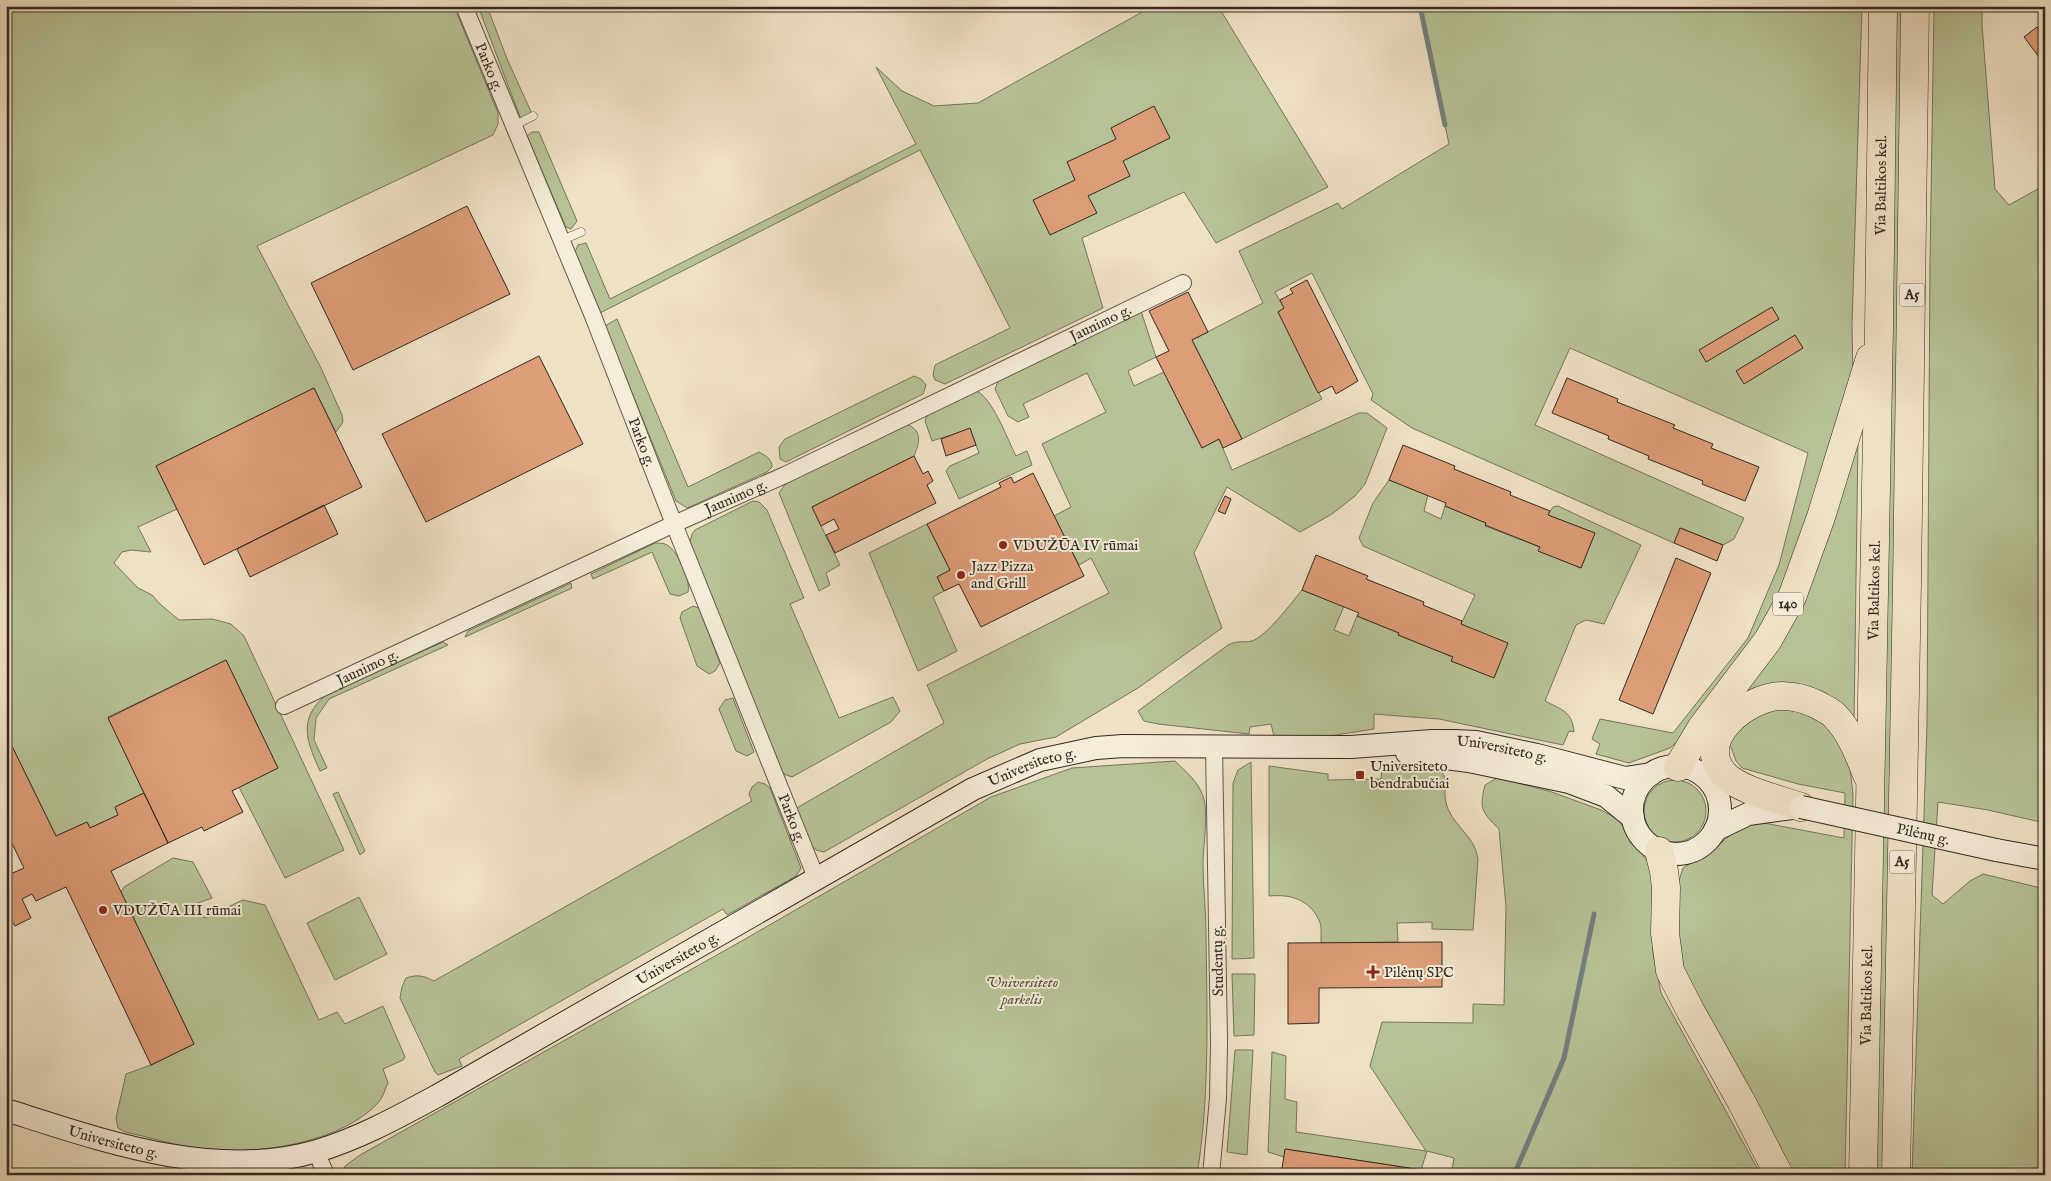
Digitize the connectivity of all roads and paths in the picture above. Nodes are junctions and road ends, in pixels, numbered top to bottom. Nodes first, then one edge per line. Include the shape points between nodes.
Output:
1 (464, 6) edge
2 (1883, 6) edge
3 (1915, 6) edge
4 (533, 116) dead end
5 (515, 125) junction
6 (581, 232) dead end
7 (562, 240) junction
8 (1183, 283) dead end
9 (1879, 328) junction
10 (674, 524) junction
11 (284, 706) dead end
12 (1214, 747) junction
13 (1351, 747) junction
14 (1678, 766) junction
15 (1651, 774) junction
16 (1870, 783) junction
17 (1714, 788) junction
18 (1801, 807) junction
19 (1633, 818) junction
20 (1715, 830) junction
21 (1659, 851) junction
22 (2045, 860) edge
23 (817, 880) junction
24 (6, 1110) edge
25 (1896, 1140) junction
26 (316, 1152) junction
27 (326, 1175) edge
28 (1211, 1175) edge
29 (1779, 1175) edge
30 (1863, 1175) edge
31 (1896, 1175) edge
32 (1907, 1175) edge

1 - 5 street, Parko g.
2 - 9 highway, Via Baltikos kel. / A5
3 - 25 highway, A5
4 - 5 lane
5 - 7 street, Parko g.
6 - 7 lane
7 - 10 street, Parko g.
8 - 10 street, Jaunimo g. via 793,471
9 - 14 highway, 140 via 1821,517 1792,597 1768,640 1702,727
9 - 16 highway, Via Baltikos kel. / A5
10 - 11 street, Jaunimo g.
10 - 23 street, Parko g.
12 - 13 main road, Universiteto g.
12 - 23 main road, Universiteto g. via 1096,748 1040,760 973,789
12 - 28 street, Studentų g. via 1219,1042
13 - 15 main road, Universiteto g. via 1432,741 1476,742 1625,778
13 - 19 main road, Universiteto g. via 1452,758 1569,782 1606,796
14 - 15 main road
14 - 17 main road via 1698,773
15 - 19 main road via 1635,793
16 - 18 highway via 1859,753 1833,713 1805,698 1780,696 1752,704 1730,719 1718,737 1715,754 1718,764 1734,782
16 - 30 highway, Via Baltikos kel. / A5
17 - 18 main road, Pilėnų g. via 1728,795
17 - 20 main road via 1720,816
18 - 20 main road, Pilėnų g. via 1748,814
18 - 22 main road, Pilėnų g., bridge
19 - 21 main road via 1642,838
20 - 21 main road via 1708,841 1685,853
21 - 29 highway via 1666,888 1664,933 1670,970
23 - 26 main road, Universiteto g. via 423,1104 364,1134
24 - 26 main road, Universiteto g. via 122,1145 173,1156 248,1162 281,1160
25 - 31 highway, A5
25 - 32 highway
26 - 27 street

